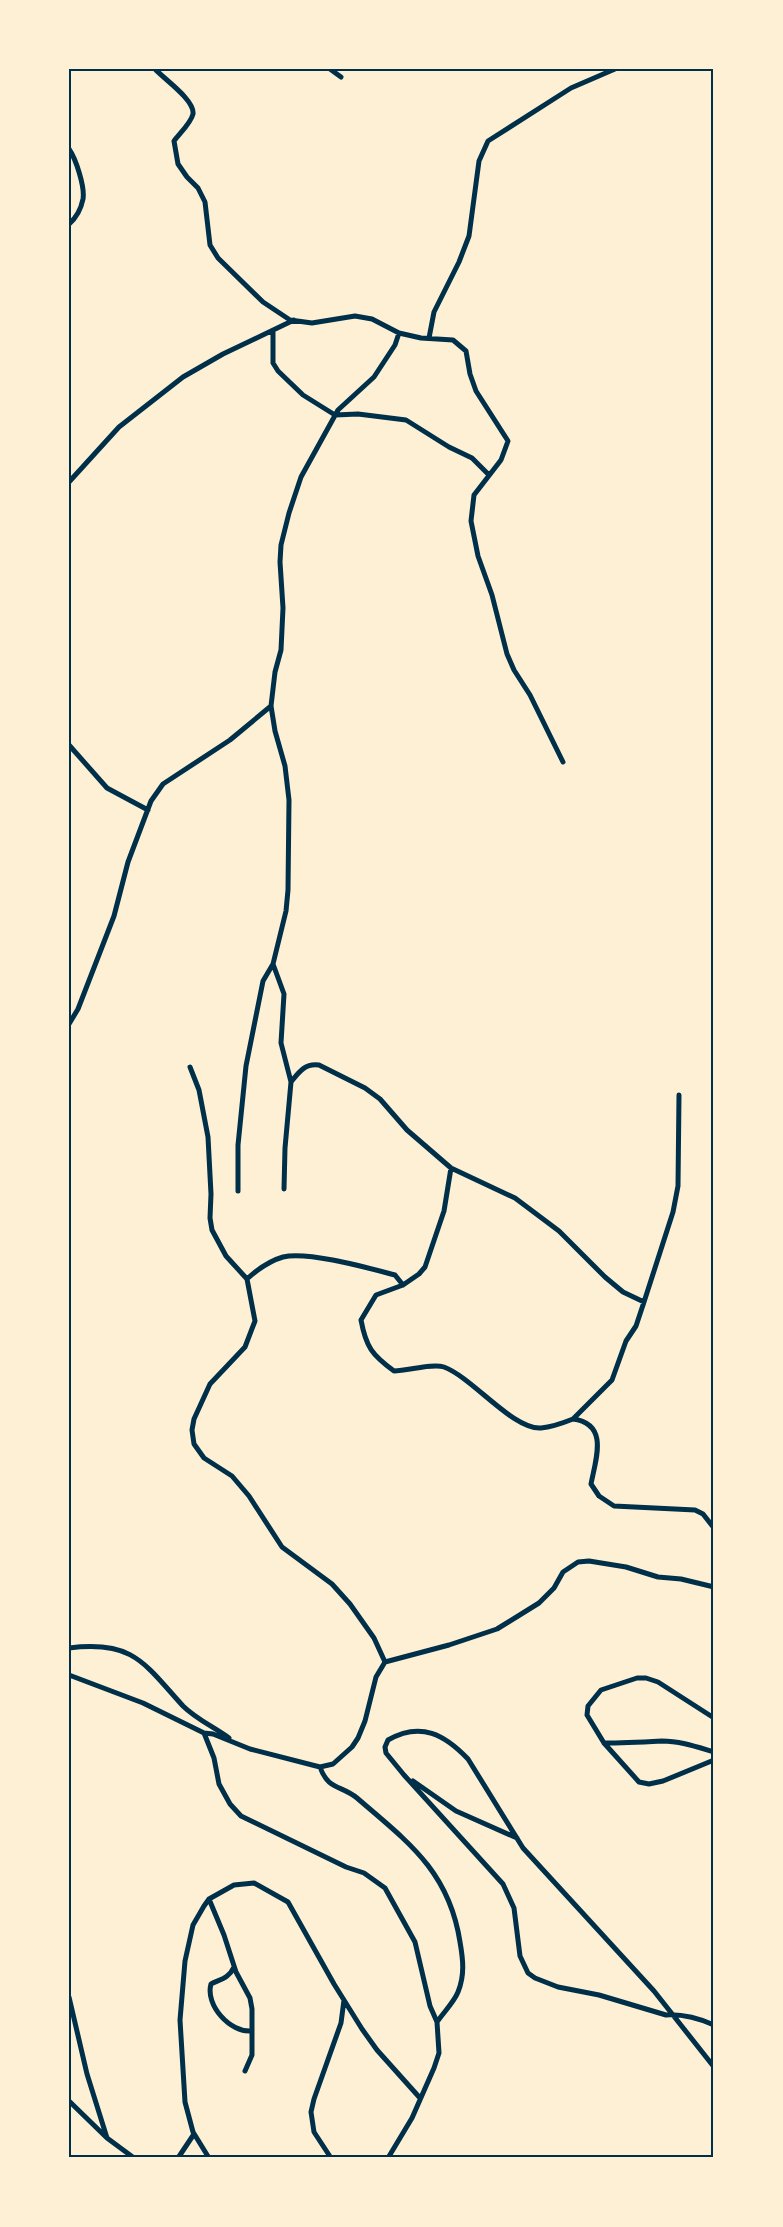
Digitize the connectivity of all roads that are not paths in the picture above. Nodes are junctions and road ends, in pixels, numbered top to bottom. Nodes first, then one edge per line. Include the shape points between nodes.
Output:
1 (154, 69) edge
2 (330, 69) edge
3 (615, 69) edge
4 (341, 77) dead end
5 (69, 149) edge
6 (69, 224) edge
7 (294, 320) junction
8 (273, 330) junction
9 (399, 333) junction
10 (429, 338) junction
11 (335, 415) junction
12 (489, 475) junction
13 (69, 482) edge
14 (271, 706) junction
15 (69, 745) edge
16 (563, 762) dead end
17 (148, 810) junction
18 (273, 964) junction
19 (69, 1024) edge
20 (190, 1066) dead end
21 (291, 1082) junction
22 (679, 1095) dead end
23 (451, 1168) junction
24 (284, 1189) dead end
25 (237, 1191) dead end
26 (247, 1279) junction
27 (403, 1285) junction
28 (644, 1302) junction
29 (573, 1419) junction
30 (714, 1528) edge
31 (714, 1587) edge
32 (69, 1648) edge
33 (385, 1662) junction
34 (69, 1675) edge
35 (714, 1718) edge
36 (204, 1733) junction
37 (236, 1742) junction
38 (604, 1743) junction
39 (714, 1752) edge
40 (714, 1760) edge
41 (320, 1767) junction
42 (404, 1775) junction
43 (517, 1838) junction
44 (209, 1899) junction
45 (234, 1967) junction
46 (69, 1997) edge
47 (344, 2000) junction
48 (673, 2015) junction
49 (437, 2022) junction
50 (714, 2025) edge
51 (252, 2031) junction
52 (714, 2067) edge
53 (245, 2071) dead end
54 (420, 2098) junction
55 (69, 2101) edge
56 (194, 2134) junction
57 (107, 2138) junction
58 (134, 2158) edge
59 (177, 2158) edge
60 (209, 2158) edge
61 (331, 2158) edge
62 (388, 2158) edge

1 - 7 street via 193,106 190,121 174,141 178,164 205,202 210,245 263,302
2 - 4 street
3 - 10 street via 571,88 488,141 479,161 469,236 434,312
5 - 6 street via 76,158 84,198
7 - 8 street
7 - 9 street via 312,323 355,316 372,319
8 - 11 street via 273,363 278,371
8 - 13 street via 183,377 119,427
9 - 10 street
9 - 11 street via 374,377
10 - 12 street via 453,340 466,351 476,391 508,441 501,460
11 - 12 street via 406,420 472,458
11 - 14 street via 301,477 281,545 281,650
12 - 16 street via 474,495 471,521 478,556 510,662
14 - 17 street via 230,740 163,784
14 - 18 street via 289,800 288,890
15 - 17 street via 107,788
17 - 19 street via 128,862 114,916
18 - 21 street via 284,994 281,1043
18 - 25 street via 263,981 246,1066
20 - 26 street via 208,1137 212,1230 226,1256
21 - 23 street via 311,1064 365,1088
21 - 24 street
22 - 28 street via 678,1186
23 - 27 street via 444,1211 425,1267
23 - 28 street via 514,1198 559,1231 605,1278
26 - 27 street via 273,1261 295,1256 395,1275
26 - 33 street via 254,1310 253,1331 246,1347 210,1384 194,1419 194,1444 204,1458 232,1476 282,1547 332,1584 350,1604
27 - 29 street via 376,1295 361,1320 368,1347 376,1358 394,1371 443,1366 474,1384 524,1424 539,1428
28 - 29 street via 612,1380
29 - 30 street via 591,1426 597,1434 591,1484 599,1496 614,1506 695,1510
31 - 33 street via 626,1567 578,1562 563,1572 539,1604 497,1629
32 - 37 street via 113,1647 134,1657 195,1716
33 - 41 street via 352,1747 333,1764
34 - 36 street via 143,1703
35 - 38 street via 658,1682 637,1678 601,1690 588,1706 587,1715
36 - 37 street
36 - 49 street via 219,1784 241,1816 364,1873 385,1888 415,1942
37 - 41 street
38 - 39 street via 663,1741
38 - 40 street via 634,1778 649,1784
41 - 49 street via 328,1783 353,1795 418,1851 446,1894 464,1965 458,1993
42 - 43 street via 456,1810
42 - 43 street via 386,1753 388,1740 418,1731 448,1740 468,1760
42 - 48 street via 503,1884 514,1908 520,1956 528,1973 558,1987
43 - 48 street via 549,1879
44 - 45 street
44 - 47 street via 234,1885 255,1883 288,1902
44 - 56 street via 193,1925 185,1961 180,2020 185,2102
45 - 51 street via 250,1998
45 - 51 street via 223,1979 211,1984 211,2000 230,2024 244,2032
46 - 57 street
47 - 54 street via 377,2050
47 - 61 street via 338,2033 311,2112 314,2132
48 - 50 street
48 - 52 street
49 - 54 street via 439,2053
51 - 53 street via 252,2055
54 - 62 street
55 - 57 street
56 - 59 street
56 - 60 street
57 - 58 street

